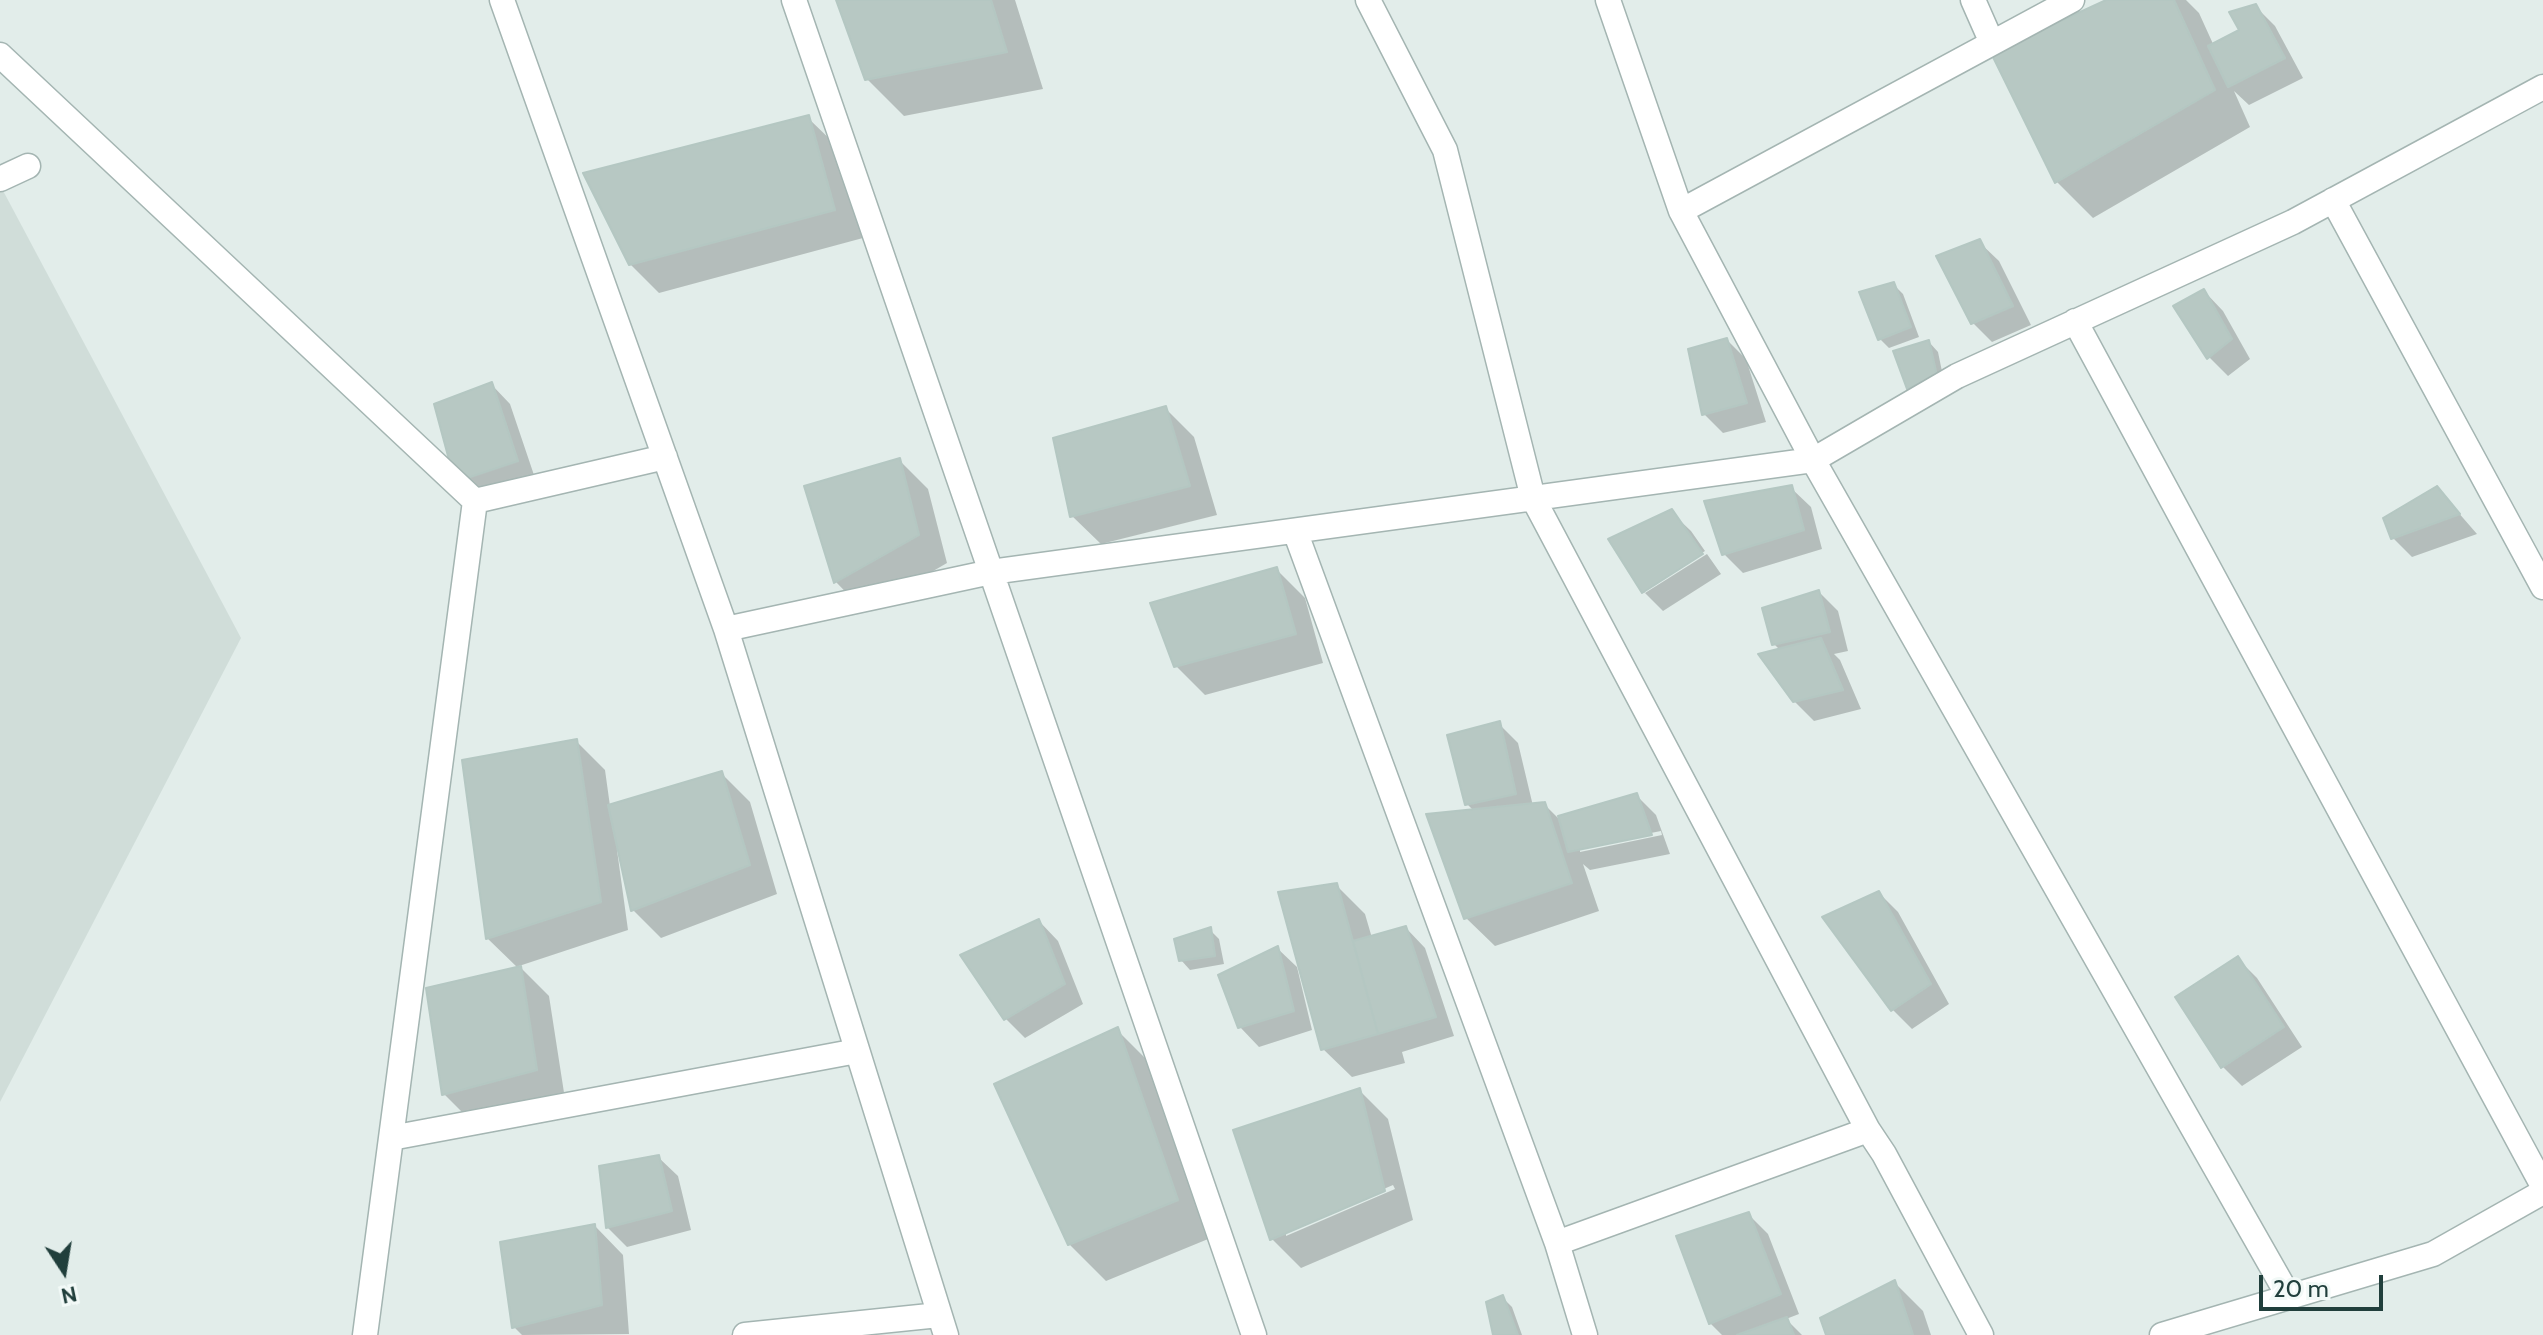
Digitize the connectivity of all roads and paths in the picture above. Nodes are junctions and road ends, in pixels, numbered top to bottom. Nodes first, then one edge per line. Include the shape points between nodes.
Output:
1 (502, 0) edge
2 (794, 0) edge
3 (1368, 0) edge
4 (1608, 0) edge
5 (1973, 0) edge
6 (2072, 0) edge
7 (1992, 43) junction
8 (0, 55) edge
9 (2543, 87) edge
10 (28, 166) dead end
11 (0, 179) edge
12 (2333, 200) junction
13 (1681, 211) junction
14 (2075, 321) junction
15 (665, 457) junction
16 (1813, 460) junction
17 (1533, 498) junction
18 (475, 501) junction
19 (1295, 531) junction
20 (991, 572) junction
21 (2543, 587) edge
22 (726, 629) junction
23 (857, 1051) junction
24 (1868, 1130) junction
25 (391, 1138) junction
26 (2543, 1186) edge
27 (2543, 1192) edge
28 (1557, 1243) junction
29 (2289, 1297) junction
30 (942, 1325) edge
31 (365, 1335) edge
32 (745, 1335) edge
33 (1254, 1335) edge
34 (1585, 1335) edge
35 (1981, 1335) edge
36 (2162, 1335) edge

1 - 15 street
2 - 20 street
3 - 17 street via 1445,150
4 - 13 street
5 - 7 street
6 - 7 street
7 - 13 street
8 - 18 street
9 - 12 street
10 - 11 street
12 - 14 street
12 - 21 street
13 - 16 street
14 - 16 street via 1957,376
14 - 26 street
15 - 18 street
15 - 22 street
16 - 17 street
16 - 29 street
17 - 19 street
17 - 24 street
18 - 25 street
19 - 20 street
19 - 28 street
20 - 22 street
20 - 33 street
22 - 23 street
23 - 25 street
23 - 30 street
24 - 28 street
24 - 35 street
25 - 31 street
27 - 29 street via 2433,1254
28 - 34 street
29 - 36 street
30 - 32 street

